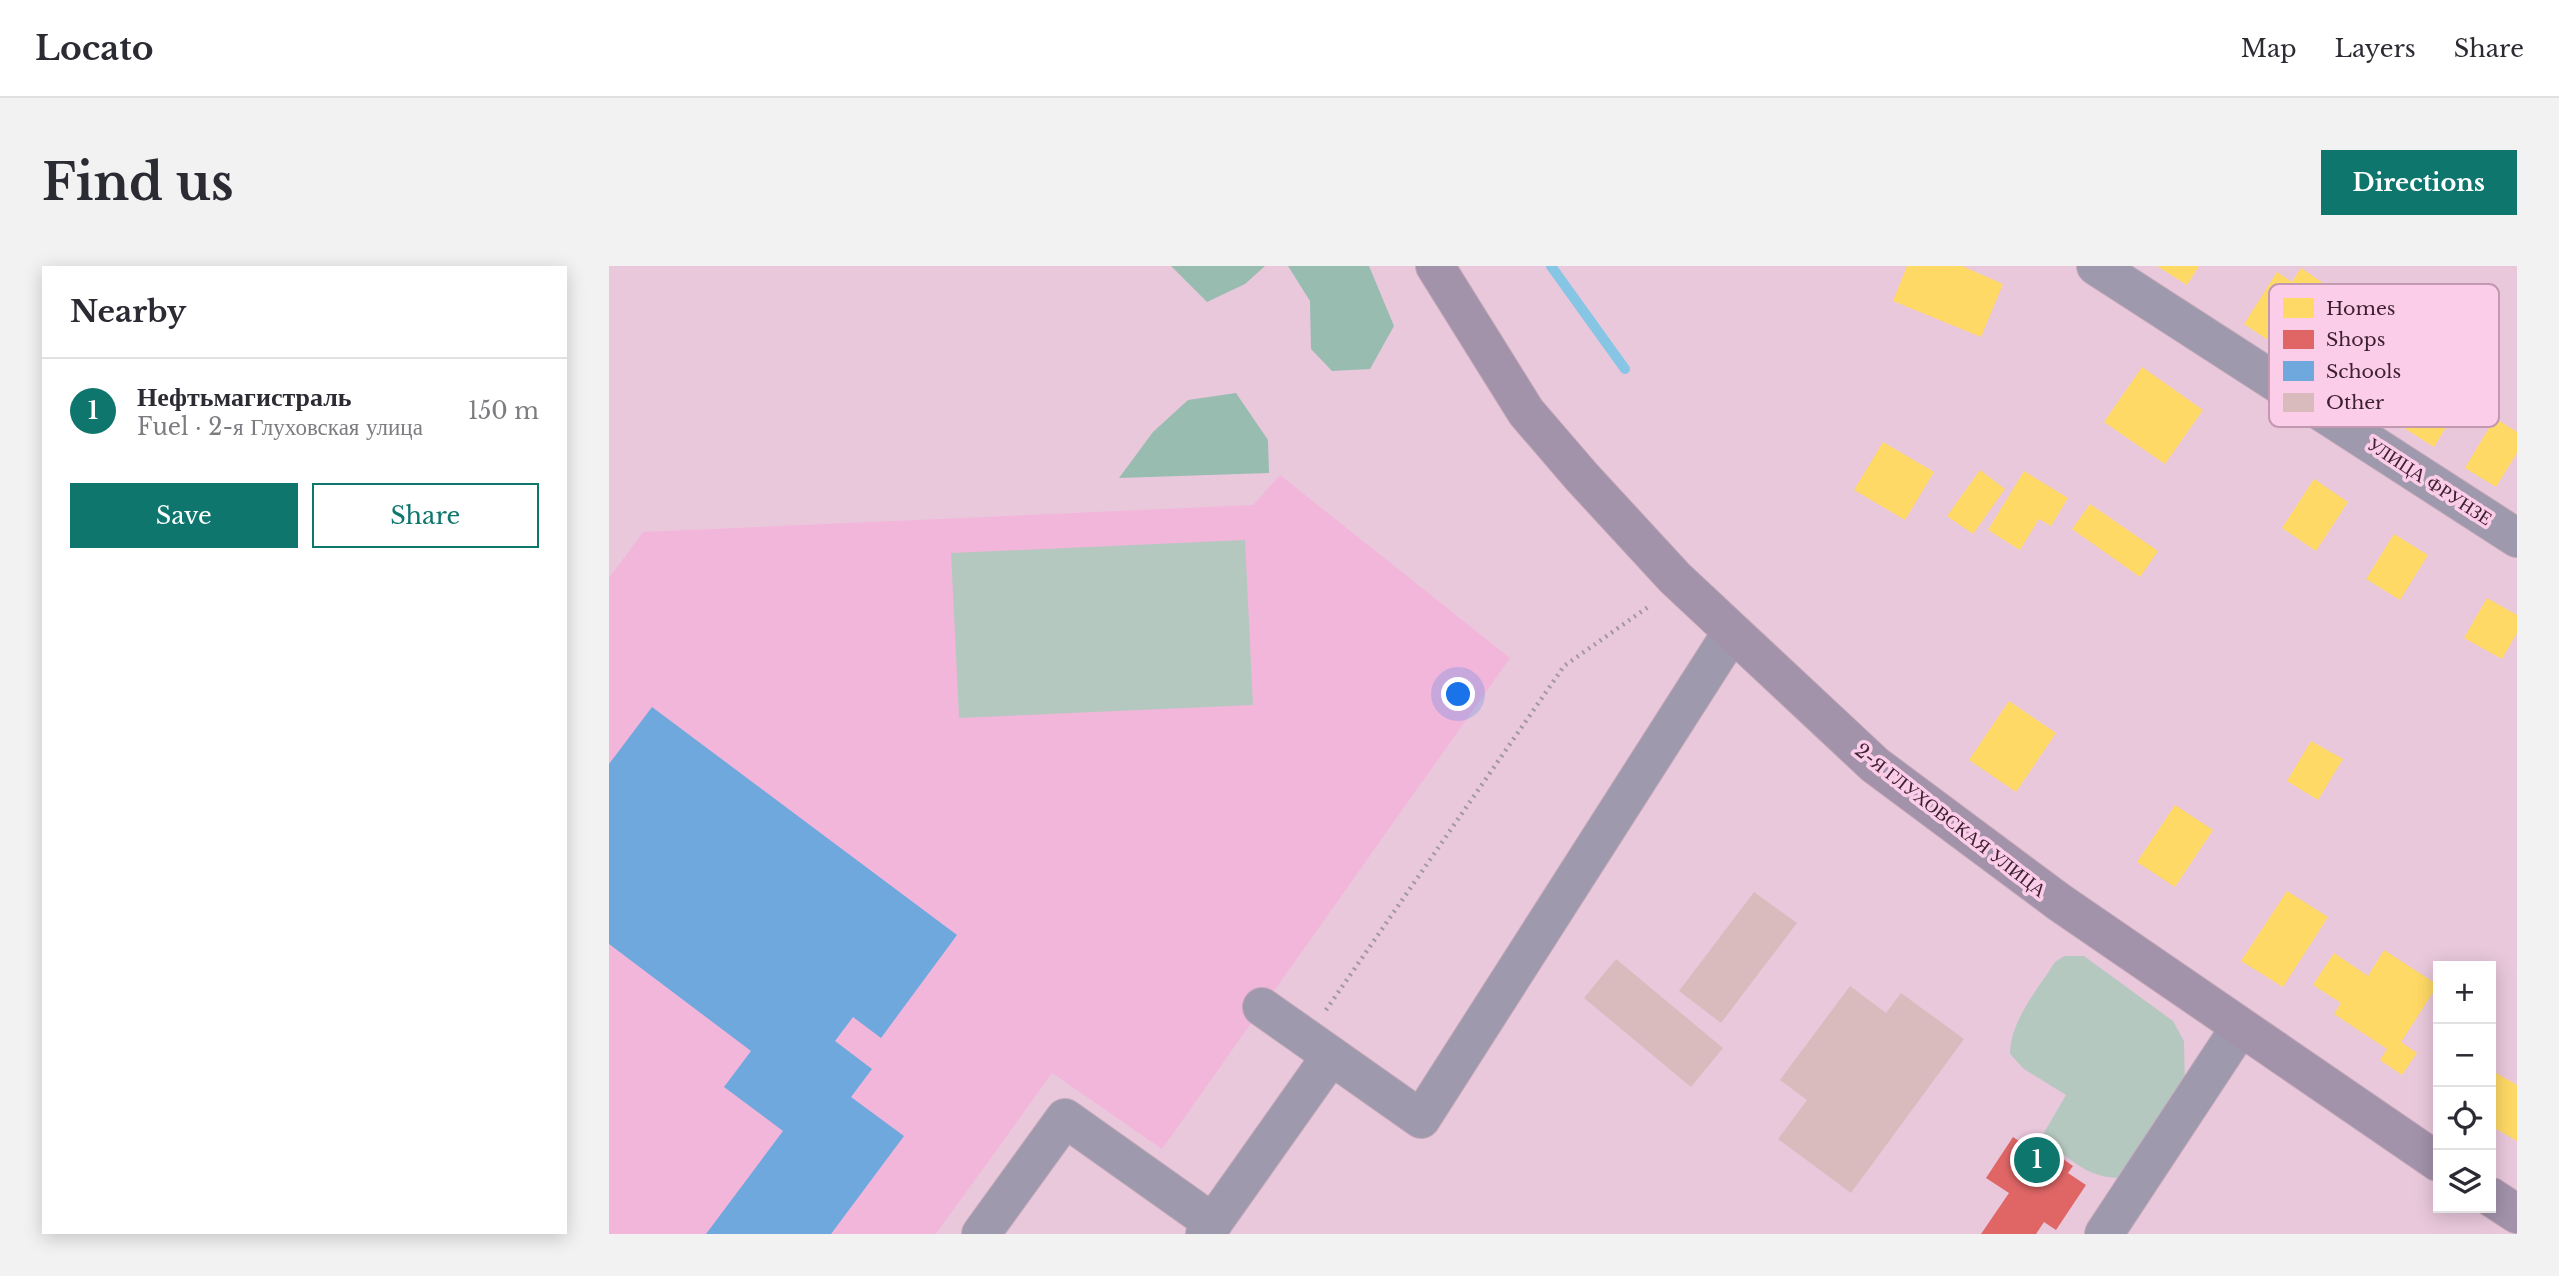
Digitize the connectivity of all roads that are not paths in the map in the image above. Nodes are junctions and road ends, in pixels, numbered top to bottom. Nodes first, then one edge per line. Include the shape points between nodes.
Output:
1 (1435, 266) edge
2 (2096, 266) edge
3 (2269, 378) edge
4 (2345, 427) edge
5 (2517, 538) edge
6 (1732, 632) junction
7 (1262, 1007) dead end
8 (2239, 1029) junction
9 (1318, 1047) junction
10 (2433, 1159) edge
11 (2496, 1200) edge
12 (2517, 1214) edge
13 (1209, 1228) edge
14 (981, 1234) edge
15 (2104, 1234) edge

1 - 6 highway, 2-Я ГЛУХОВСКАЯ УЛИЦА via 1526,412 1675,578
2 - 3 street, УЛИЦА ФРУНЗЕ
4 - 5 street, УЛИЦА ФРУНЗЕ
6 - 8 highway, 2-Я ГЛУХОВСКАЯ УЛИЦА via 1875,765
6 - 9 street via 1420,1119
7 - 9 street
8 - 10 highway, 2-Я ГЛУХОВСКАЯ УЛИЦА
8 - 15 street
9 - 13 street
11 - 12 highway
13 - 14 street via 1065,1118

